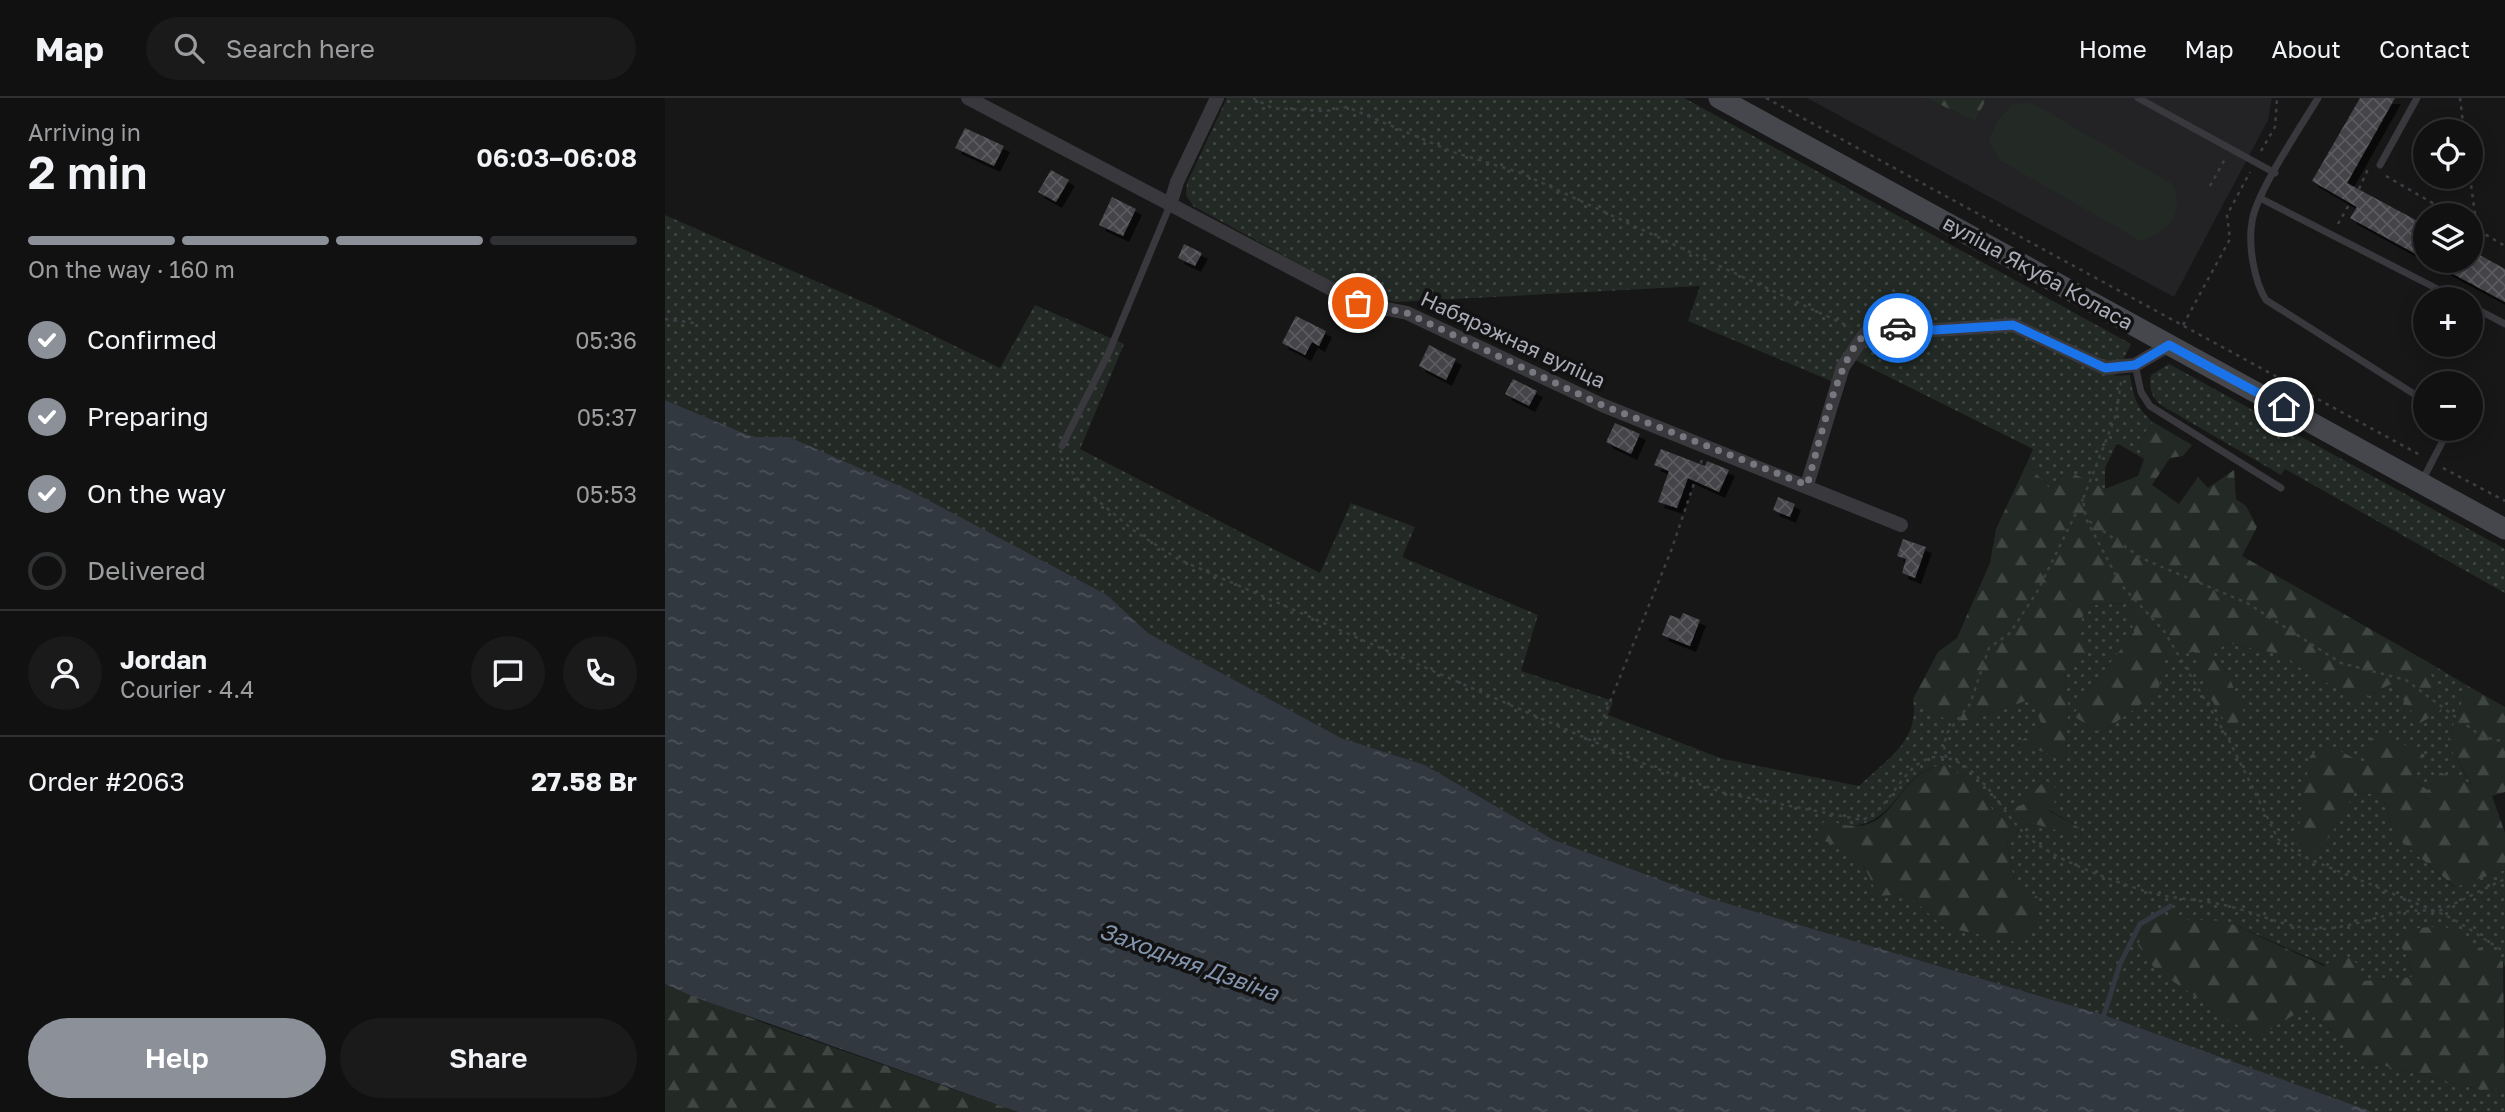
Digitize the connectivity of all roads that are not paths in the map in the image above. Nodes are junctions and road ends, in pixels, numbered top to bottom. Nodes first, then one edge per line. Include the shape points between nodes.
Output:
1 (968, 98) edge
2 (1217, 98) edge
3 (1719, 98) edge
4 (2138, 98) edge
5 (2318, 98) edge
6 (2417, 98) edge
7 (2380, 165) dead end
8 (2274, 173) junction
9 (2260, 198) junction
10 (1170, 205) junction
11 (2433, 287) edge
12 (2483, 312) edge
13 (2505, 324) edge
14 (2169, 345) junction
15 (2129, 366) junction
16 (2413, 393) edge
17 (2443, 441) edge
18 (1062, 446) dead end
19 (2422, 482) junction
20 (1807, 485) junction
21 (2281, 488) dead end
22 (1901, 525) dead end
23 (2505, 529) edge

1 - 10 street, Набярэжная вуліца
2 - 10 street
3 - 14 street, вуліца Якуба Коласа
4 - 8 lane
5 - 8 lane
6 - 7 lane
8 - 9 lane
9 - 11 lane
9 - 16 lane via 2252,220 2252,240 2258,288 2266,300
10 - 18 lane via 1109,352
10 - 20 street, Набярэжная вуліца via 1358,303 1407,313 1602,405
12 - 13 lane
14 - 15 street
14 - 19 street, вуліца Якуба Коласа
15 - 20 street via 2105,368 2013,325 1935,330 1883,327 1865,334 1843,367
15 - 21 lane via 2150,406
17 - 19 lane
19 - 23 street, вуліца Якуба Коласа
20 - 22 street, Набярэжная вуліца

